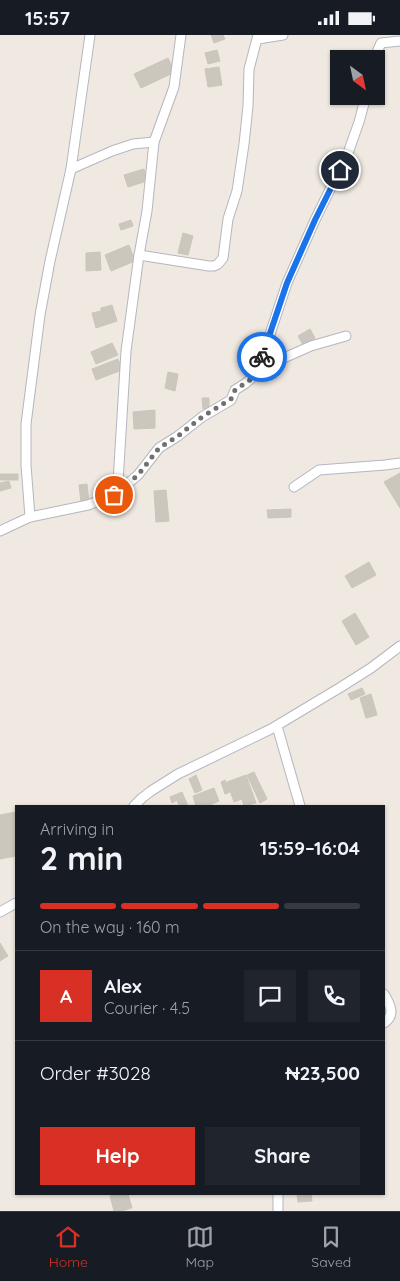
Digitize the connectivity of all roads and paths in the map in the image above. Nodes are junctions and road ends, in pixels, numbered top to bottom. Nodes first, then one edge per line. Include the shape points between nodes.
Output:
1 (90, 35) edge
2 (181, 35) edge
3 (283, 35) edge
4 (258, 37) edge
5 (380, 39) edge
6 (400, 41) edge
7 (364, 105) edge
8 (154, 142) junction
9 (71, 169) junction
10 (139, 255) junction
11 (346, 336) dead end
12 (259, 369) junction
13 (400, 463) edge
14 (294, 487) dead end
15 (114, 495) junction
16 (30, 517) junction
17 (0, 531) edge
18 (400, 645) edge
19 (277, 725) junction
20 (135, 805) edge
21 (300, 805) edge
22 (15, 904) edge
23 (0, 912) edge
24 (385, 996) edge
25 (385, 1022) edge
26 (278, 1195) edge
27 (278, 1211) edge

1 - 9 street
2 - 8 street via 174,87
3 - 4 street
4 - 10 street via 249,69 244,144 223,258 218,264 208,266
5 - 6 street
7 - 12 street via 348,153 287,283
8 - 9 street via 133,144
8 - 10 street
9 - 16 street via 40,315 26,424
10 - 15 street via 126,351 118,482
11 - 12 street via 311,346
12 - 15 street via 253,378 235,390 231,399 159,448 138,475
13 - 14 street via 319,470
15 - 16 street via 88,505
16 - 17 street
18 - 19 street via 371,668
19 - 20 street via 178,774
19 - 21 street
22 - 23 street
24 - 25 street via 391,1013
26 - 27 street

